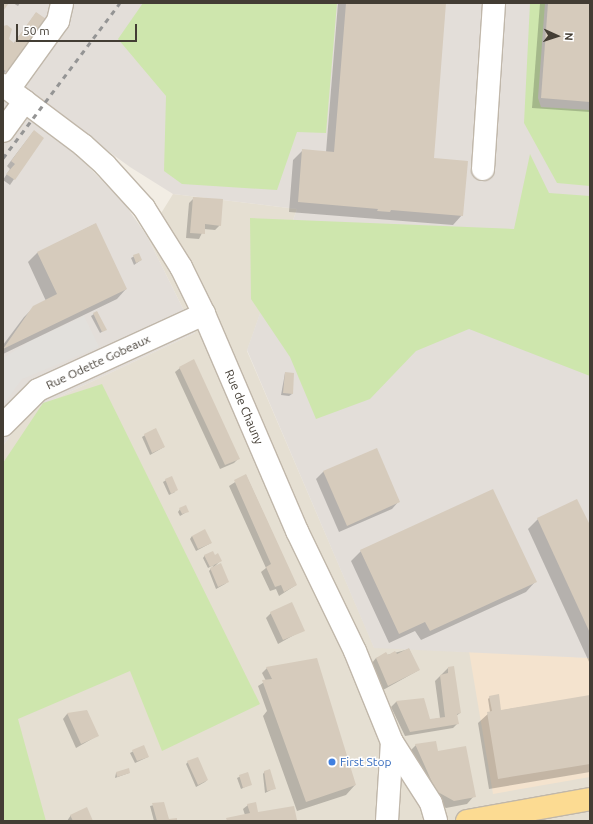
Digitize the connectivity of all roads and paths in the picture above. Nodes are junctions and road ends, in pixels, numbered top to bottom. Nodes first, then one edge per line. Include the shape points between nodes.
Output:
1 (62, 3) edge
2 (494, 3) edge
3 (19, 96) edge
4 (3, 131) edge
5 (483, 169) dead end
6 (204, 314) junction
7 (3, 425) edge
8 (392, 742) junction
9 (590, 799) edge
10 (387, 821) edge
11 (436, 821) edge
12 (467, 821) edge

1 - 3 street via 58,21
2 - 5 street
3 - 4 street
3 - 6 street, Rue de Chauny via 83,145 127,187 161,234
6 - 7 street, Rue Odette Gobeaux via 38,390
6 - 8 street, Rue de Chauny via 297,531 354,652
8 - 10 street, Rue de Chauny
8 - 11 street, Rue de Chauny via 431,803
9 - 12 main road

